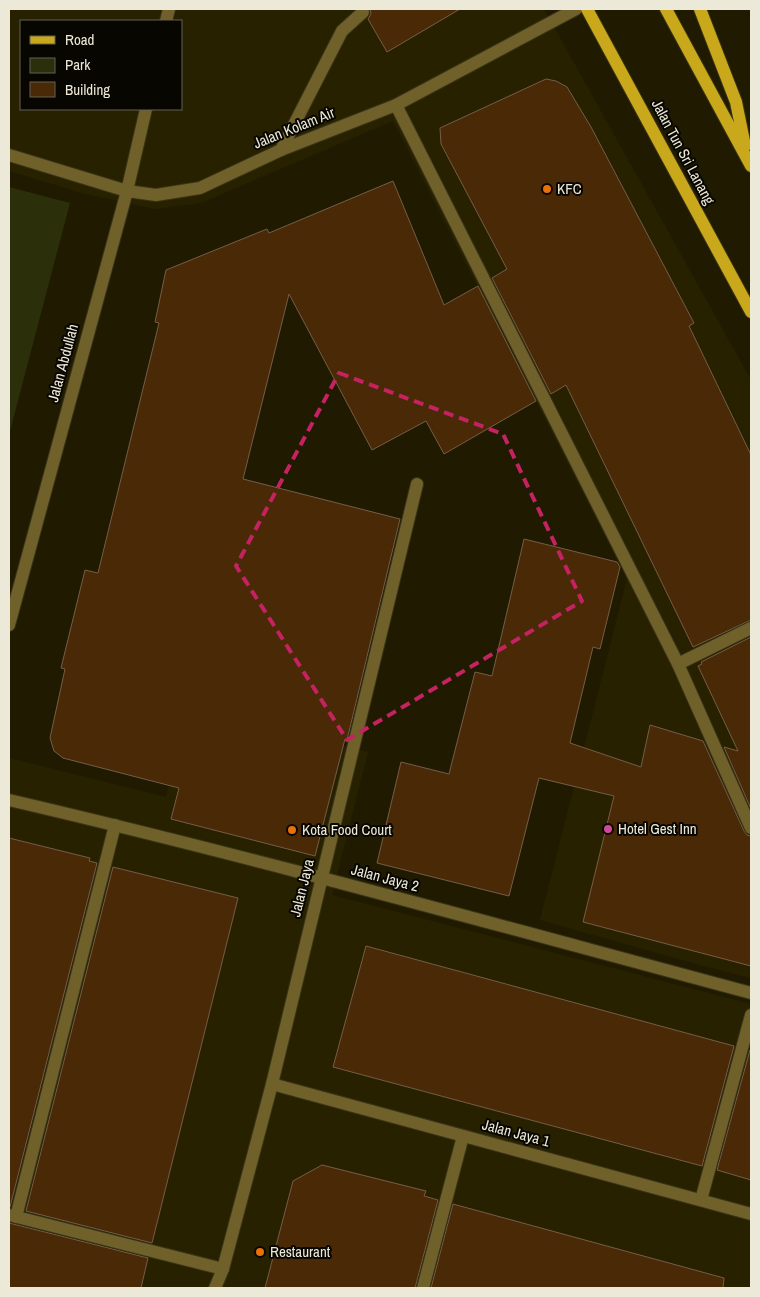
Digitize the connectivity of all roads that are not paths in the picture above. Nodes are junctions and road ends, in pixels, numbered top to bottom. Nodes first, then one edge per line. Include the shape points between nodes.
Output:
1 (576, 9) edge
2 (587, 9) edge
3 (666, 9) edge
4 (700, 9) edge
5 (363, 12) dead end
6 (396, 105) junction
7 (146, 110) edge
8 (281, 150) junction
9 (9, 155) edge
10 (749, 162) edge
11 (127, 190) junction
12 (751, 312) edge
13 (417, 484) dead end
14 (9, 625) edge
15 (751, 628) edge
16 (678, 664) junction
17 (9, 800) edge
18 (116, 825) junction
19 (751, 828) edge
20 (322, 877) junction
21 (751, 993) edge
22 (751, 1015) edge
23 (272, 1084) junction
24 (463, 1136) junction
25 (701, 1200) junction
26 (751, 1214) edge
27 (12, 1216) edge
28 (223, 1269) junction
29 (215, 1288) edge
30 (222, 1288) edge
31 (424, 1288) edge

1 - 6 street, Jalan Kolam Air
2 - 12 main road, Jalan Tun Sri Lanang
3 - 10 main road
4 - 10 main road via 736,102
5 - 8 street via 342,31
6 - 8 street, Jalan Kolam Air
6 - 16 street
7 - 11 street, Jalan Abdullah
8 - 11 street, Jalan Kolam Air via 200,188 156,195
9 - 11 street, Jalan Kolam Air
11 - 14 street, Jalan Abdullah
13 - 20 street, Jalan Jaya
15 - 16 street
16 - 19 street
17 - 18 street, Jalan Jaya 2
18 - 20 street, Jalan Jaya 2
18 - 27 street
20 - 21 street, Jalan Jaya 2
20 - 23 street, Jalan Jaya
22 - 25 street
23 - 24 street, Jalan Jaya 1
23 - 28 street, Jalan Jaya
24 - 25 street, Jalan Jaya 1
24 - 31 street
25 - 26 street, Jalan Jaya 1
27 - 28 street
28 - 29 street, Jalan Jaya
28 - 30 street, Jalan Jaya

